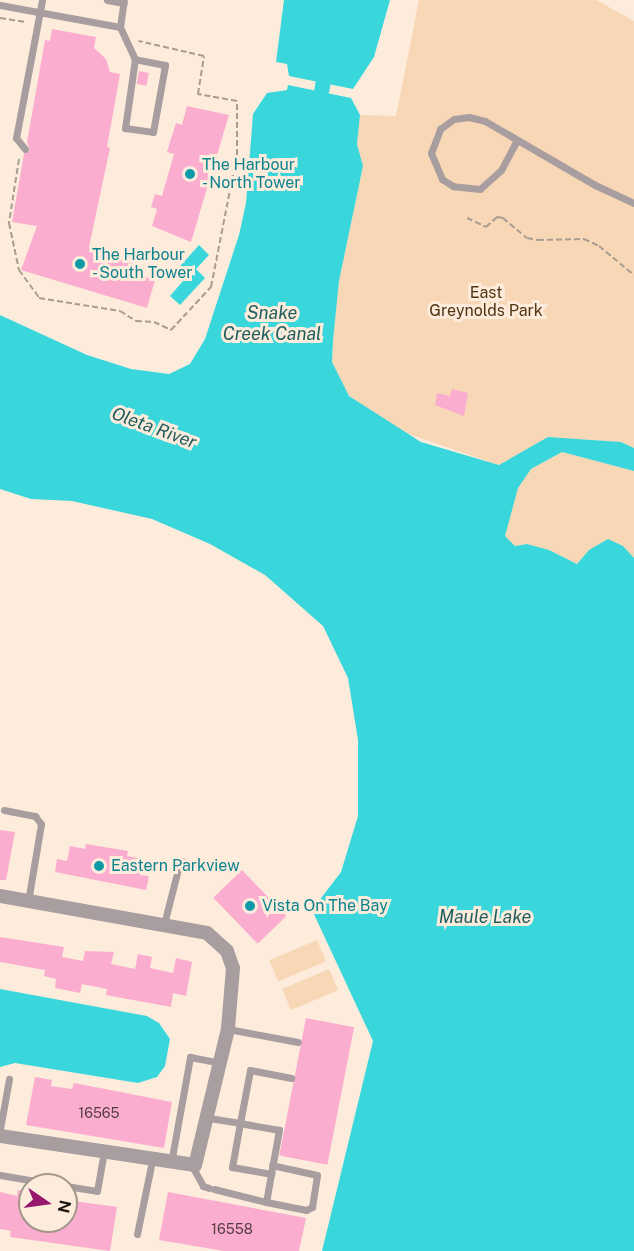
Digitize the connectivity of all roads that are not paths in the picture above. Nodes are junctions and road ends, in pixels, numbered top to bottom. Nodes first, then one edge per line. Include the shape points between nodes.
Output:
1 (42, 0) edge
2 (108, 0) edge
3 (124, 2) edge
4 (0, 4) edge
5 (40, 12) junction
6 (120, 27) junction
7 (135, 59) junction
8 (517, 140) junction
9 (25, 149) dead end
10 (634, 203) edge
11 (4, 810) dead end
12 (211, 866) dead end
13 (0, 896) edge
14 (28, 902) junction
15 (164, 924) junction
16 (228, 1029) junction
17 (298, 1042) dead end
18 (220, 1063) junction
19 (291, 1078) dead end
20 (9, 1079) dead end
21 (209, 1118) junction
22 (240, 1124) junction
23 (0, 1129) edge
24 (0, 1136) edge
25 (104, 1153) junction
26 (152, 1161) junction
27 (171, 1164) junction
28 (272, 1165) junction
29 (192, 1166) junction
30 (271, 1174) junction
31 (0, 1175) edge
32 (18, 1178) edge
33 (78, 1188) edge
34 (266, 1202) junction
35 (137, 1233) dead end

1 - 5 lane
2 - 3 lane
3 - 6 lane
4 - 5 lane
5 - 6 lane
5 - 9 lane via 16,138
6 - 7 lane
7 - 7 lane via 165,65 153,132 125,128
8 - 8 lane via 484,121 454,119 440,129 431,153 442,179 453,186 480,189 501,170
8 - 10 lane
11 - 14 lane via 34,816 41,824
12 - 15 lane via 180,861
13 - 14 street
14 - 15 street
15 - 16 street via 207,933 227,951 233,968
16 - 17 lane
16 - 18 street
18 - 21 street
18 - 27 lane via 190,1057
19 - 22 lane via 249,1070
20 - 23 lane
21 - 22 lane
21 - 29 street
22 - 28 lane via 279,1130
22 - 30 lane via 232,1167
24 - 25 street
25 - 26 street
25 - 33 lane via 97,1191
26 - 27 street
26 - 35 lane
27 - 29 street
28 - 30 lane
28 - 34 lane via 312,1172 316,1175 316,1190 312,1207 306,1210
29 - 34 lane via 203,1186
30 - 34 lane
31 - 32 lane

